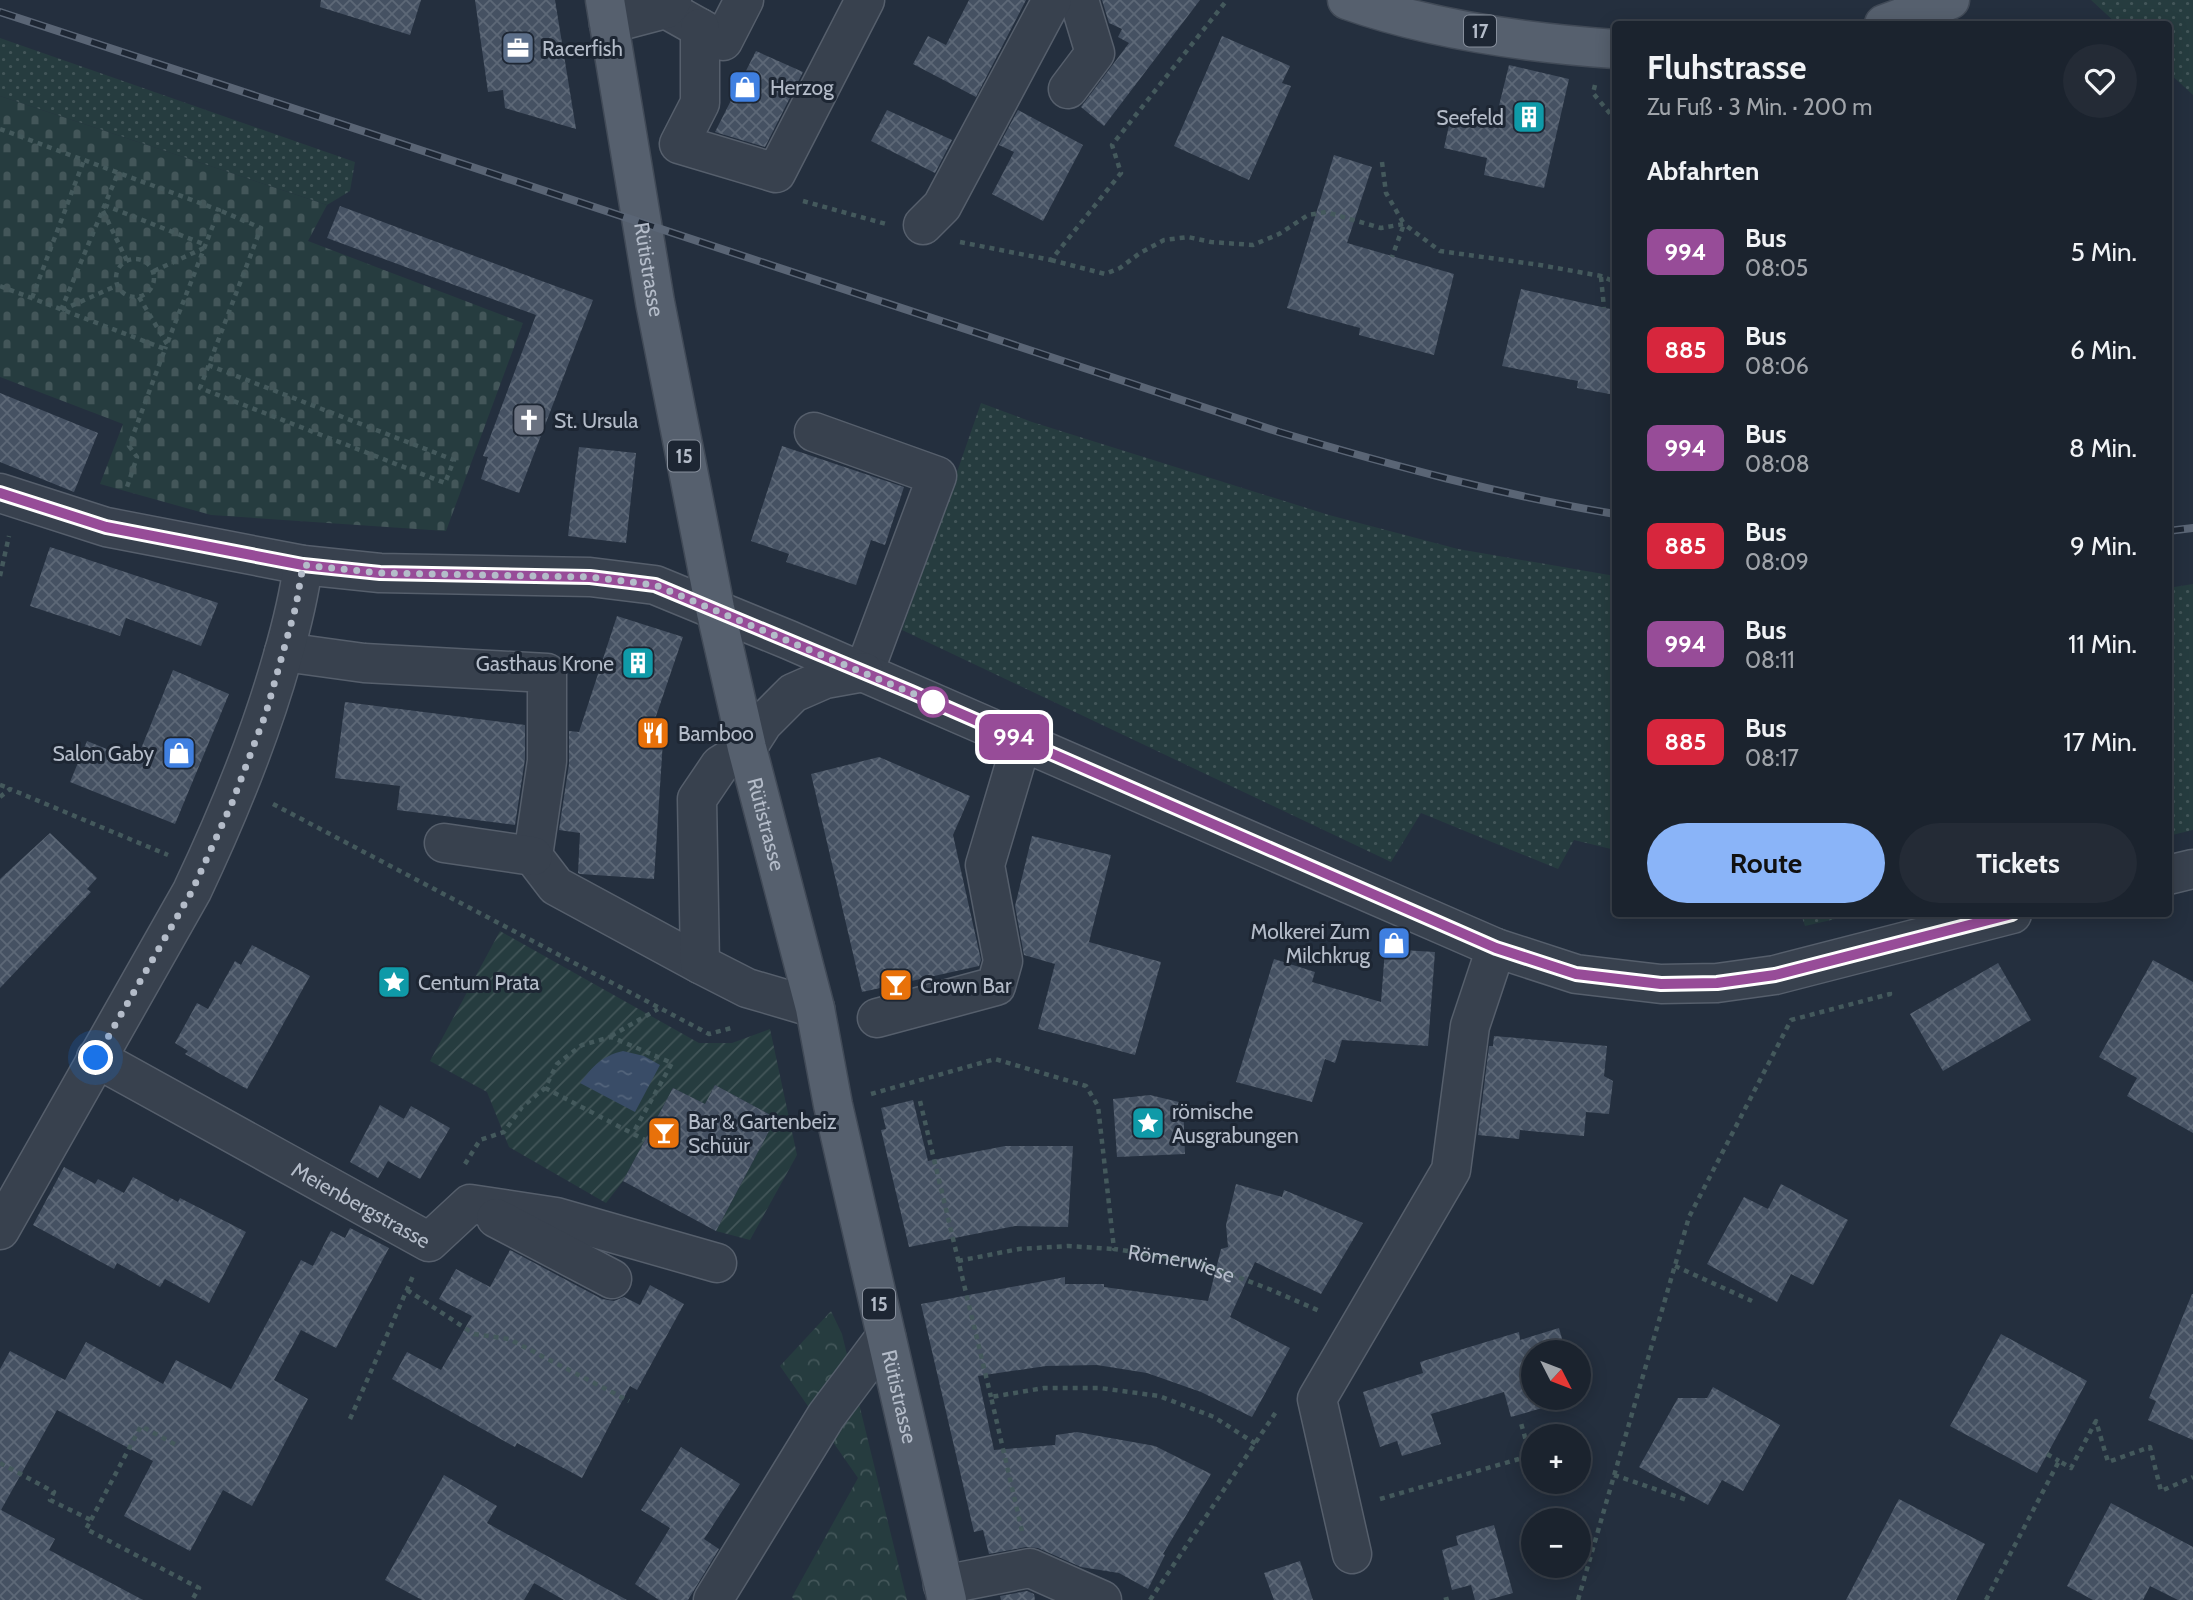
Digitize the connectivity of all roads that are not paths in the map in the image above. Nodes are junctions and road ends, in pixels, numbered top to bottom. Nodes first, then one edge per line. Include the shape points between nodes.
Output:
1 (744, 0) edge
2 (865, 0) edge
3 (1052, 0) edge
4 (1079, 0) edge
5 (1347, 0) edge
6 (1950, 0) edge
7 (669, 4) edge
8 (607, 12) edge
9 (1892, 21) edge
10 (700, 28) junction
11 (1612, 49) edge
12 (1068, 89) dead end
13 (936, 232) road end
14 (814, 432) dead end
15 (0, 493) edge
16 (303, 565) junction
17 (715, 608) junction
18 (284, 652) junction
19 (864, 672) junction
20 (1022, 741) junction
21 (747, 748) junction
22 (444, 843) dead end
23 (533, 856) junction
24 (2193, 869) edge
25 (2172, 874) edge
26 (2000, 917) edge
27 (1496, 948) junction
28 (700, 964) junction
29 (816, 1008) junction
30 (877, 1018) dead end
31 (96, 1058) junction
32 (470, 1204) junction
33 (0, 1230) edge
34 (717, 1263) dead end
35 (612, 1279) dead end
36 (886, 1336) junction
37 (1353, 1554) dead end
38 (945, 1593) edge
39 (713, 1600) edge
40 (1102, 1600) edge

1 - 10 street via 723,41
2 - 10 street via 776,173 679,144 700,103
3 - 13 street via 965,141
4 - 12 street via 1095,53
5 - 11 main road, 17 via 1420,22
6 - 9 main road
7 - 8 street
7 - 10 street
8 - 17 main road, Rütistrasse / 15 via 655,302
14 - 19 street via 937,476
15 - 16 street via 106,527
16 - 17 street via 380,573 590,577 655,585
16 - 18 street
17 - 19 street
17 - 21 main road, Rütistrasse / 15
18 - 23 street via 364,663 547,673 547,761
18 - 31 street via 240,786 192,891
19 - 20 street
19 - 21 street via 825,679 793,694 763,723
20 - 27 street
20 - 30 street via 985,865 1003,961 996,986
21 - 28 street via 720,765 697,799
21 - 29 main road, Rütistrasse / 15
22 - 23 street
23 - 28 street via 556,886
24 - 25 street
26 - 27 street via 1775,975 1717,983 1661,984 1576,974
27 - 37 street via 1470,1026 1451,1170 1317,1399
28 - 29 street via 747,988
29 - 36 main road, Rütistrasse / 15 via 833,1105
31 - 32 street, Meienbergstrasse via 429,1242
31 - 33 street
32 - 34 street via 556,1217
32 - 35 street
36 - 38 main road, Rütistrasse / 15
36 - 39 street via 825,1416
38 - 40 street via 1030,1568

